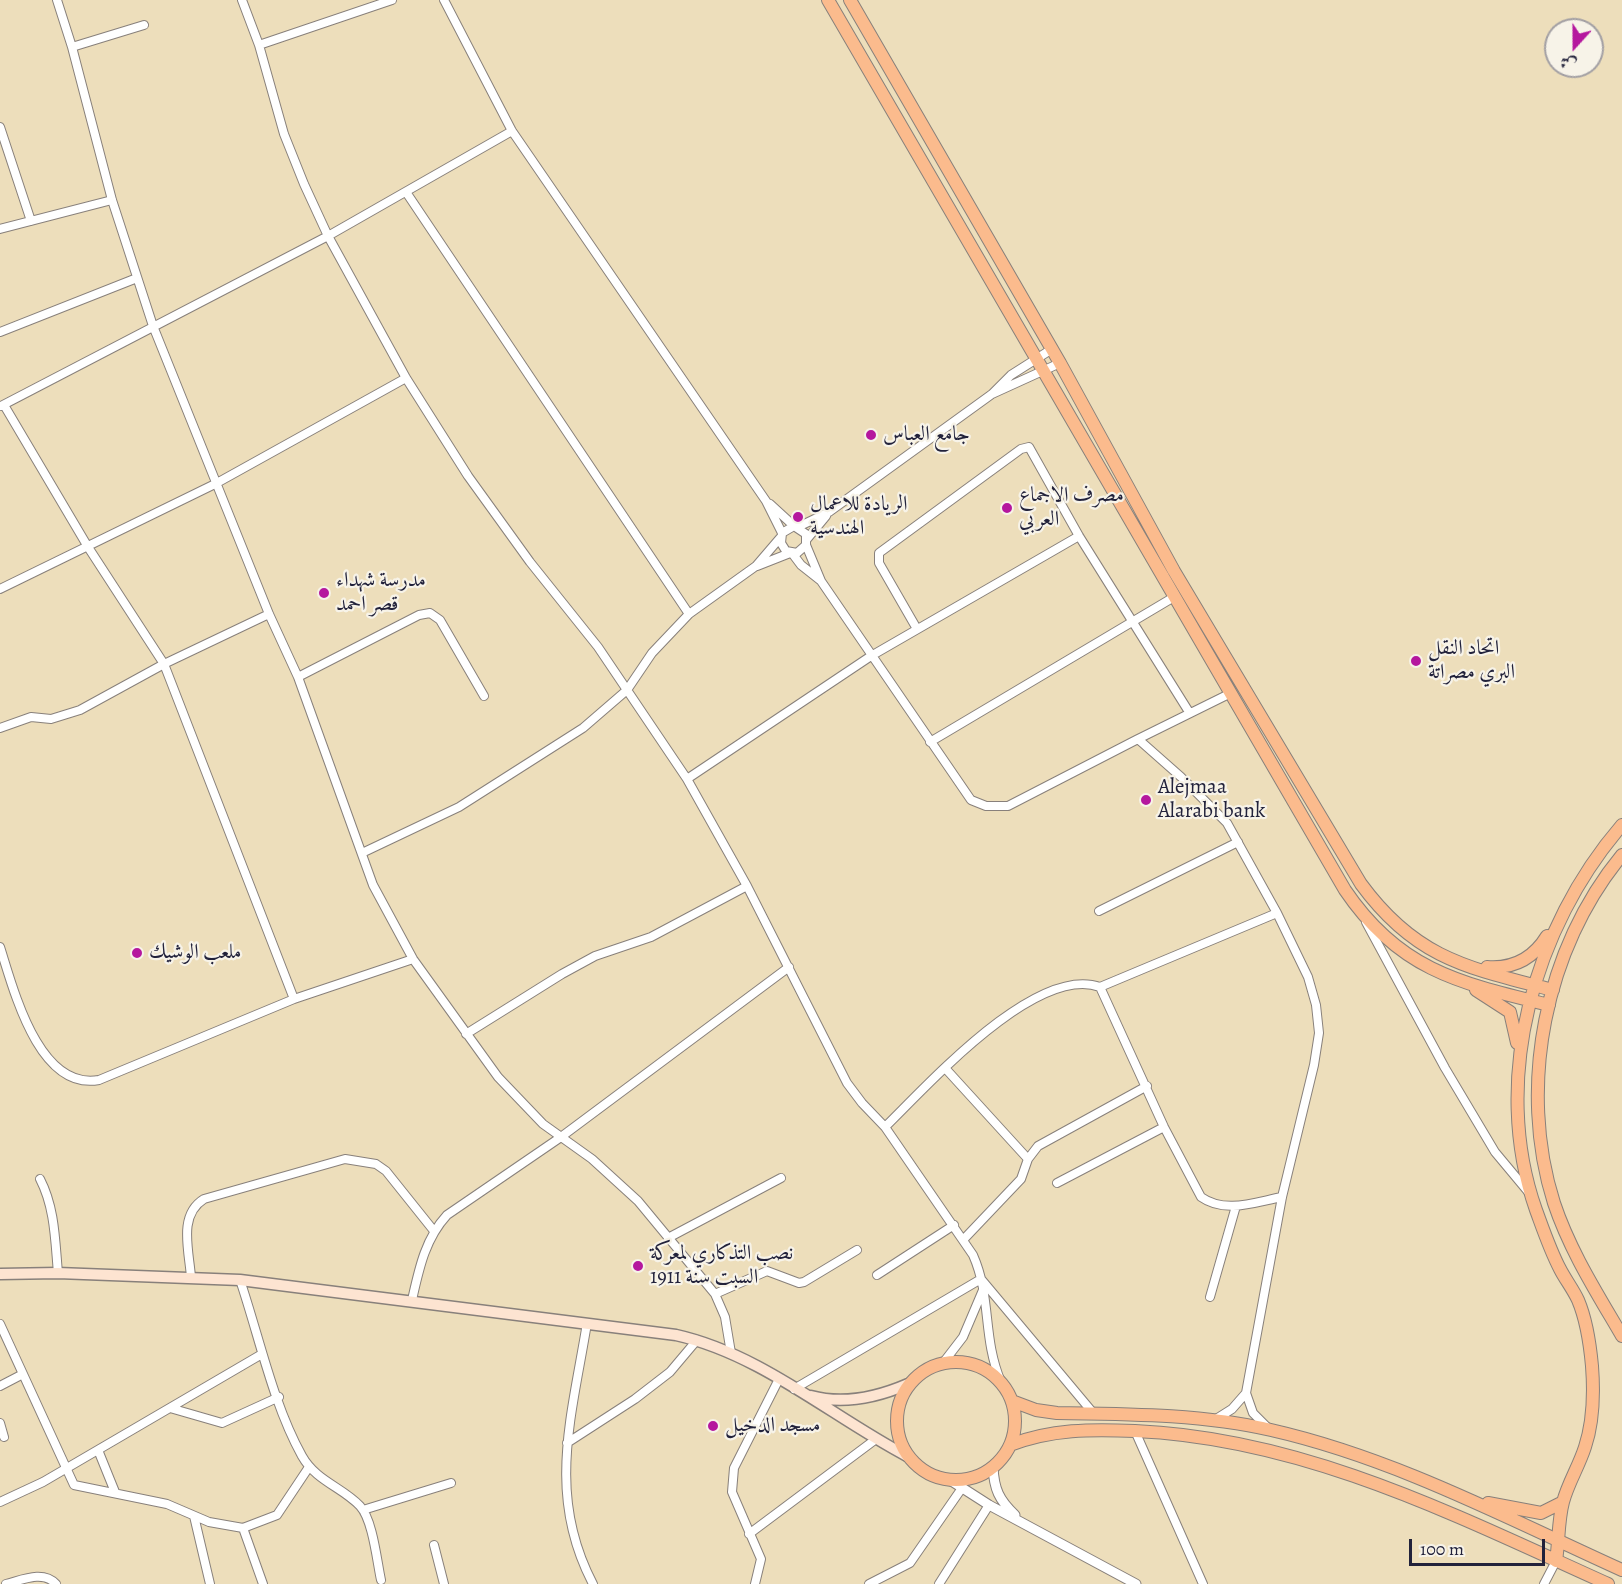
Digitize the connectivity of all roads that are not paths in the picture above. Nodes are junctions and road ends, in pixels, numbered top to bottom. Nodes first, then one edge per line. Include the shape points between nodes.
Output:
1 (57, 0) edge
2 (242, 0) edge
3 (392, 0) edge
4 (444, 0) edge
5 (828, 0) edge
6 (850, 0) edge
7 (144, 25) dead end
8 (259, 45) junction
9 (72, 47) junction
10 (907, 98) junction
11 (890, 108) junction
12 (0, 127) edge
13 (512, 131) junction
14 (406, 192) junction
15 (112, 200) junction
16 (31, 221) junction
17 (0, 229) edge
18 (328, 236) junction
19 (137, 278) junction
20 (153, 326) junction
21 (0, 332) edge
22 (1052, 350) junction
23 (1036, 359) junction
24 (1060, 363) junction
25 (1043, 371) junction
26 (406, 378) junction
27 (992, 394) junction
28 (2, 406) edge
29 (215, 484) junction
30 (766, 501) junction
31 (829, 512) junction
32 (796, 527) junction
33 (781, 536) junction
34 (1079, 536) junction
35 (807, 542) junction
36 (88, 547) junction
37 (791, 553) junction
38 (756, 567) junction
39 (821, 581) junction
40 (0, 589) edge
41 (1174, 597) junction
42 (269, 614) junction
43 (690, 614) junction
44 (1132, 622) junction
45 (917, 629) junction
46 (871, 656) junction
47 (164, 664) junction
48 (298, 677) junction
49 (627, 690) junction
50 (1231, 693) junction
51 (484, 696) dead end
52 (1189, 712) junction
53 (0, 728) edge
54 (1138, 739) junction
55 (930, 742) junction
56 (687, 779) junction
57 (1622, 825) edge
58 (1238, 842) junction
59 (362, 853) junction
60 (1622, 855) edge
61 (747, 886) junction
62 (1099, 911) dead end
63 (1562, 912) junction
64 (1277, 913) junction
65 (1365, 920) junction
66 (0, 947) edge
67 (412, 959) junction
68 (1452, 961) junction
69 (789, 967) junction
70 (1437, 972) junction
71 (1535, 985) junction
72 (1100, 987) junction
73 (1553, 990) junction
74 (294, 999) junction
75 (1530, 1000) junction
76 (1549, 1005) junction
77 (466, 1034) junction
78 (1519, 1062) junction
79 (945, 1068) junction
80 (1147, 1086) junction
81 (885, 1127) junction
82 (1164, 1127) junction
83 (561, 1137) junction
84 (1028, 1159) junction
85 (781, 1178) dead end
86 (40, 1179) dead end
87 (1057, 1184) dead end
88 (1531, 1195) junction
89 (1282, 1197) junction
90 (1236, 1206) junction
91 (954, 1226) junction
92 (434, 1232) junction
93 (668, 1238) junction
94 (963, 1240) junction
95 (857, 1250) dead end
96 (58, 1273) junction
97 (0, 1274) edge
98 (877, 1275) dead end
99 (191, 1277) junction
100 (981, 1279) junction
101 (240, 1280) junction
102 (984, 1289) junction
103 (716, 1294) junction
104 (1210, 1298) dead end
105 (412, 1300) junction
106 (587, 1323) junction
107 (0, 1324) edge
108 (1622, 1336) edge
109 (697, 1340) junction
110 (731, 1353) junction
111 (262, 1354) junction
112 (943, 1363) junction
113 (23, 1374) junction
114 (779, 1379) junction
115 (1001, 1382) junction
116 (908, 1384) junction
117 (0, 1386) edge
118 (798, 1391) junction
119 (1246, 1393) junction
120 (279, 1397) junction
121 (1012, 1401) junction
122 (170, 1408) junction
123 (1094, 1414) junction
124 (1212, 1421) junction
125 (0, 1423) edge
126 (1269, 1430) junction
127 (1136, 1431) junction
128 (4, 1437) dead end
129 (876, 1439) junction
130 (567, 1443) junction
131 (1010, 1445) junction
132 (98, 1450) junction
133 (907, 1456) junction
134 (309, 1467) junction
135 (993, 1467) junction
136 (66, 1468) junction
137 (950, 1480) junction
138 (451, 1483) dead end
139 (962, 1488) junction
140 (115, 1492) junction
141 (1470, 1501) junction
142 (0, 1502) edge
143 (1563, 1502) junction
144 (989, 1506) junction
145 (363, 1510) junction
146 (194, 1516) junction
147 (1021, 1521) junction
148 (243, 1528) junction
149 (749, 1534) junction
150 (1559, 1542) junction
151 (434, 1545) dead end
152 (1556, 1561) junction
153 (1622, 1570) edge
154 (381, 1580) dead end
155 (6, 1584) edge
156 (56, 1584) edge
157 (210, 1584) edge
158 (263, 1584) edge
159 (444, 1584) edge
160 (593, 1584) edge
161 (755, 1584) edge
162 (869, 1584) edge
163 (939, 1584) edge
164 (1136, 1584) edge
165 (1203, 1584) edge
166 (1544, 1584) edge
167 (1608, 1584) edge

1 - 9 street
2 - 8 street
3 - 8 street
4 - 13 street
5 - 11 main road
6 - 10 main road
7 - 9 street
8 - 18 street via 284,134
9 - 15 street
10 - 11 main road
10 - 22 main road
11 - 23 main road
12 - 16 street
13 - 14 street
13 - 30 street
14 - 18 street
14 - 43 street
15 - 16 street
15 - 19 street
16 - 17 street
18 - 20 street
18 - 26 street
19 - 20 street
19 - 21 street
20 - 28 street
20 - 29 street
22 - 23 street
22 - 24 main road
23 - 25 main road
23 - 27 street via 1005,379
24 - 25 street
24 - 68 main road via 1174,571 1361,884 1379,909 1406,934
25 - 27 street
25 - 41 main road
26 - 29 street
26 - 49 street via 468,476
27 - 31 street
28 - 36 street
29 - 36 street
29 - 42 street
30 - 32 street
30 - 33 street
31 - 32 street
31 - 35 street
32 - 33 street
32 - 35 street
33 - 37 street via 783,548
33 - 38 street
34 - 44 street
34 - 45 street
34 - 45 street via 1033,450 1021,449 879,553 879,563
35 - 37 street via 801,551
35 - 39 street
36 - 40 street
36 - 47 street
37 - 38 street
37 - 39 street
38 - 43 street
39 - 46 street
41 - 44 street
41 - 50 main road
42 - 47 street
42 - 48 street
43 - 49 street via 652,652
44 - 52 street
44 - 55 street
45 - 46 street
46 - 55 street
46 - 56 street
47 - 53 street via 80,710 51,718 31,717
47 - 74 street
48 - 51 street via 430,613 440,620
48 - 59 street
49 - 56 street
49 - 59 street via 583,728 479,795
50 - 52 street
50 - 65 main road
52 - 54 street
54 - 55 street via 1001,807 971,800
54 - 58 street via 1207,801
56 - 61 street
57 - 63 main road via 1584,874
58 - 62 street
58 - 64 street
59 - 67 street via 373,885
60 - 73 main road via 1580,919
61 - 69 street
61 - 77 street via 651,937 595,956
63 - 68 main road via 1542,945 1517,964 1501,968
63 - 71 main road
64 - 72 street
64 - 89 street via 1308,977 1319,1033
65 - 70 main road via 1389,943
65 - 88 street via 1495,1152
66 - 74 street via 38,1046 57,1068 81,1081 99,1080
67 - 74 street
67 - 77 street
68 - 71 main road
69 - 81 street via 847,1083
69 - 83 street
70 - 75 main road
70 - 78 main road via 1485,994 1510,1012
71 - 73 main road
71 - 75 main road
72 - 79 street via 1073,983 1026,1002
72 - 80 street
73 - 76 main road
75 - 76 main road
75 - 78 main road
76 - 108 main road via 1538,1065 1537,1100 1545,1167 1568,1239
77 - 83 street via 498,1077
78 - 88 main road via 1519,1135
79 - 81 street
79 - 84 street
80 - 82 street
80 - 84 street via 1038,1146
81 - 91 street
82 - 87 street
82 - 90 street via 1201,1197 1210,1204
83 - 92 street via 456,1208
83 - 93 street via 611,1175
84 - 94 street via 1021,1179
85 - 93 street
86 - 96 street via 53,1217
88 - 143 main road via 1559,1268 1578,1300 1592,1368 1586,1446
89 - 90 street
89 - 119 street
90 - 104 street
91 - 94 street
91 - 98 street
92 - 99 street via 386,1172 376,1164 345,1159 195,1204 187,1220
92 - 105 street
93 - 103 street
94 - 100 street
95 - 103 street via 804,1282 767,1271
96 - 97 main road
96 - 99 main road
99 - 101 main road
100 - 102 street
100 - 118 street
100 - 123 street
101 - 105 main road
101 - 111 street
102 - 112 street via 967,1330
102 - 115 street via 989,1347
103 - 110 street via 725,1317
105 - 106 main road
106 - 109 main road
106 - 130 street
107 - 113 street
109 - 110 main road
109 - 130 street via 670,1372
110 - 114 main road
111 - 120 street
111 - 122 street
112 - 115 main road via 975,1364
112 - 116 main road via 918,1374
113 - 117 street
113 - 136 street
114 - 118 main road
114 - 149 street via 734,1468 731,1482
115 - 121 main road
116 - 118 main road via 849,1400
116 - 133 main road via 900,1397 896,1420
118 - 129 main road
119 - 124 street via 1232,1409
119 - 126 street via 1253,1413
120 - 122 street via 222,1423
120 - 134 street
121 - 123 main road via 1036,1410
121 - 131 main road via 1015,1416
122 - 132 street
123 - 124 main road
124 - 126 main road
125 - 128 street
126 - 141 main road via 1388,1465
127 - 131 main road via 1058,1432 1035,1435
127 - 152 main road via 1226,1440 1294,1456 1376,1482
127 - 165 street
129 - 133 main road
129 - 149 street
130 - 160 street via 567,1510 579,1554
131 - 135 main road
132 - 136 street
132 - 140 street
133 - 137 main road via 926,1473
134 - 145 street
134 - 148 street via 278,1515
135 - 137 main road via 966,1480
135 - 147 street via 994,1487 1000,1500
136 - 140 street via 78,1487
136 - 142 street
137 - 139 street
138 - 145 street
139 - 144 street
139 - 162 street via 910,1563
140 - 146 street via 167,1504
141 - 143 main road via 1541,1514
141 - 150 main road
143 - 150 main road
144 - 147 street
144 - 163 street
145 - 154 street
146 - 148 street
146 - 157 street
147 - 164 street
148 - 158 street
149 - 161 street via 761,1559
150 - 152 main road
150 - 153 main road
151 - 159 street
152 - 166 street
152 - 167 main road
155 - 156 street via 33,1577 51,1579

